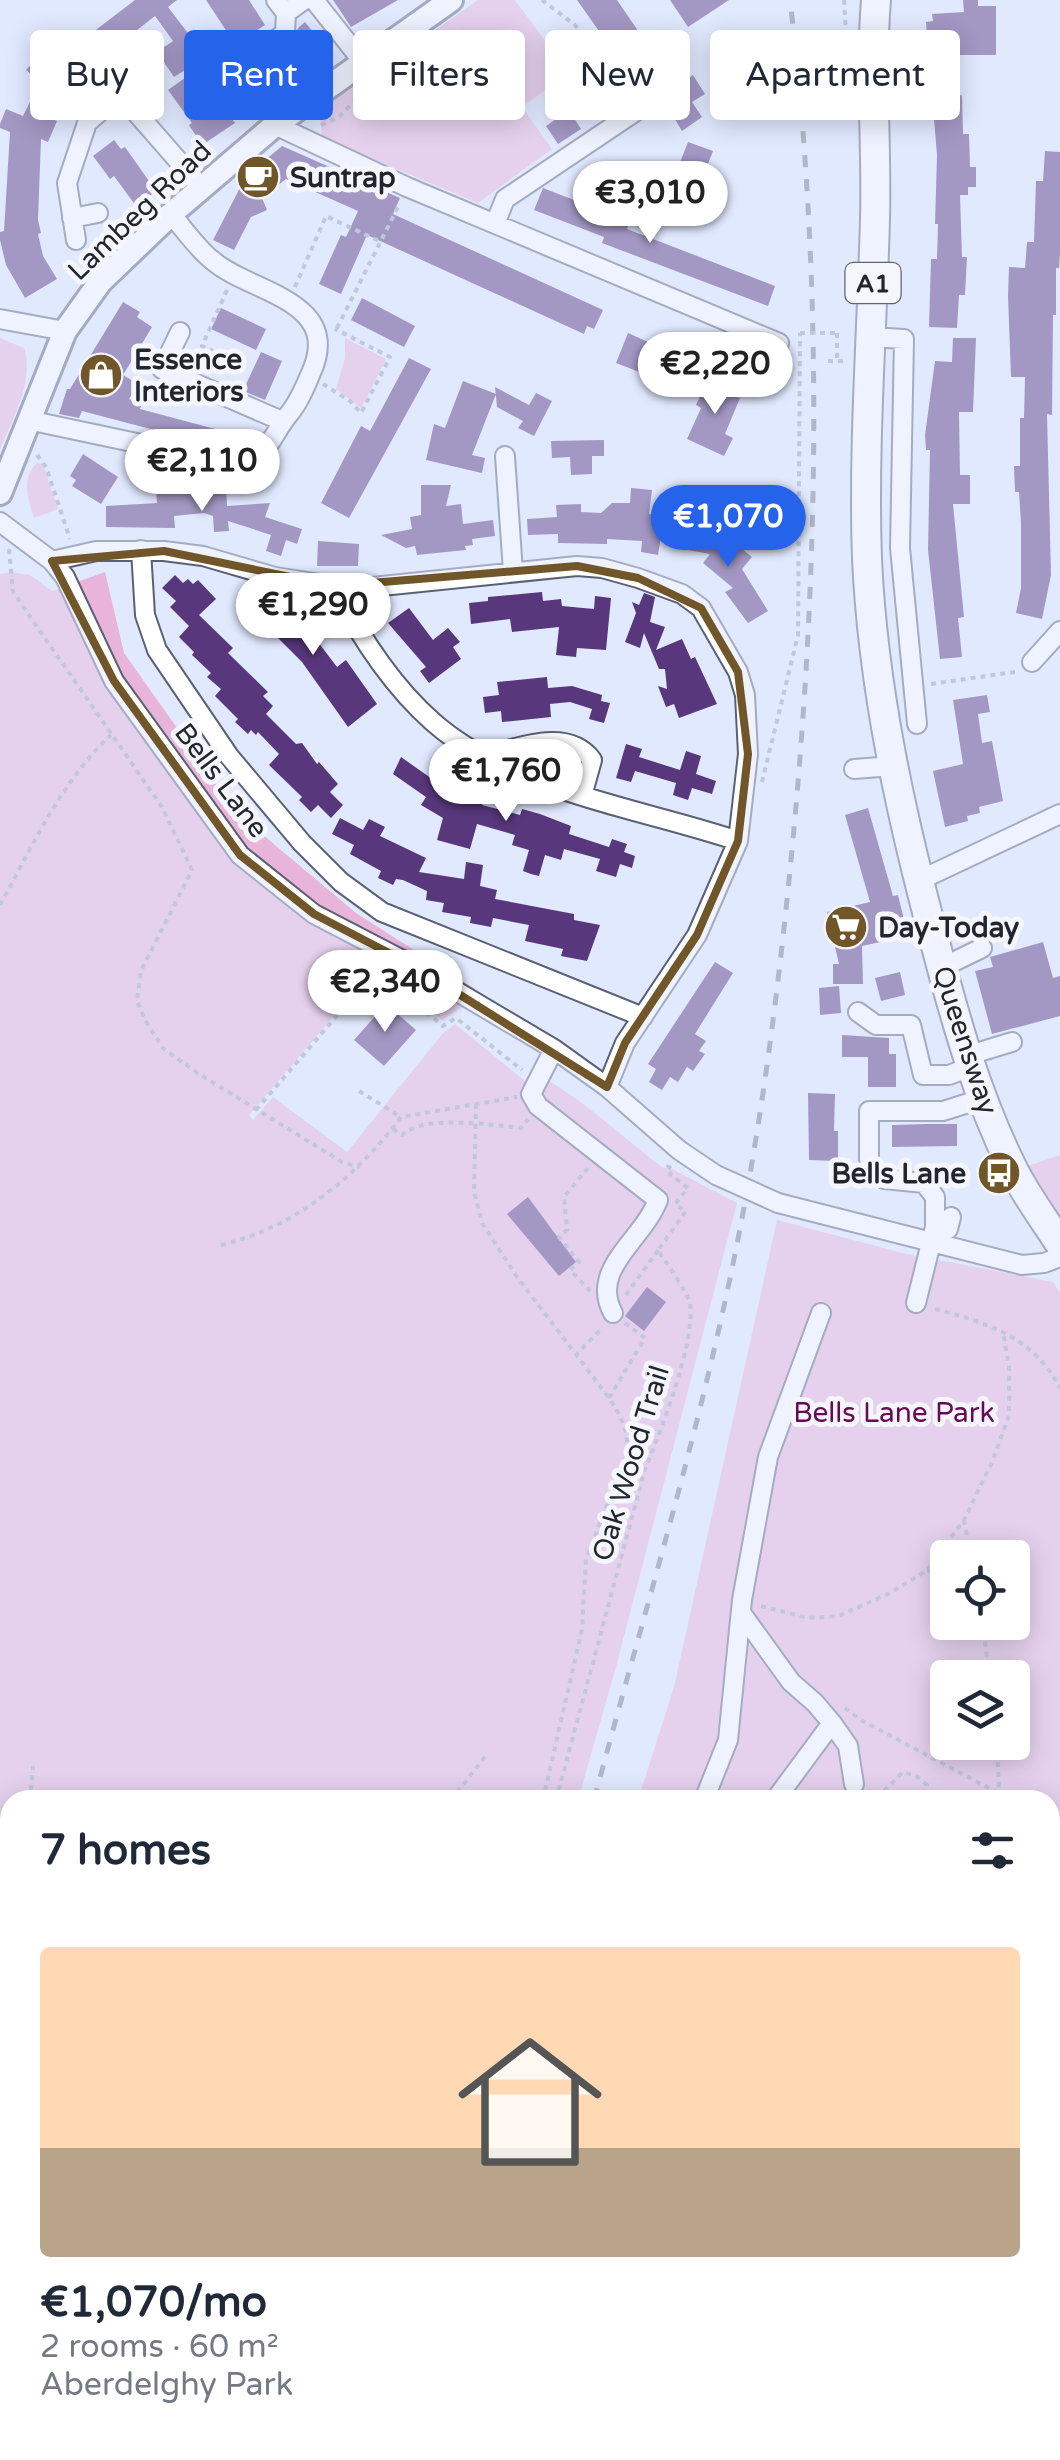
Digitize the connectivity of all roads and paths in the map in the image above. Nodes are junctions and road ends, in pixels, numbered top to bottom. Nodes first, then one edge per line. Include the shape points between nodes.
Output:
1 (304, 0) edge
2 (314, 0) edge
3 (451, 0) edge
4 (542, 0) edge
5 (868, 0) edge
6 (876, 0) edge
7 (281, 6) edge
8 (463, 28) dead end
9 (408, 30) edge
10 (579, 30) edge
11 (873, 30) edge
12 (873, 30) edge
13 (353, 50) edge
14 (353, 69) edge
15 (90, 120) edge
16 (143, 120) edge
17 (622, 120) edge
18 (876, 120) edge
19 (275, 125) junction
20 (302, 138) junction
21 (202, 188) junction
22 (98, 213) dead end
23 (395, 213) dead end
24 (170, 214) junction
25 (72, 218) junction
26 (495, 224) junction
27 (76, 240) dead end
28 (380, 242) junction
29 (235, 273) junction
30 (290, 300) junction
31 (0, 319) edge
32 (336, 328) junction
33 (65, 331) junction
34 (180, 332) dead end
35 (316, 337) junction
36 (871, 337) junction
37 (779, 343) dead end
38 (837, 358) dead end
39 (310, 376) junction
40 (226, 397) junction
41 (288, 415) junction
42 (26, 427) junction
43 (505, 456) dead end
44 (0, 493) edge
45 (4, 526) edge
46 (141, 550) junction
47 (76, 556) junction
48 (52, 560) junction
49 (513, 572) junction
50 (334, 586) junction
51 (1060, 632) edge
52 (1035, 650) joint
53 (911, 683) junction
54 (882, 688) junction
55 (917, 724) dead end
56 (111, 735) junction
57 (485, 756) junction
58 (893, 766) junction
59 (854, 769) dead end
60 (747, 782) junction
61 (582, 796) junction
62 (1060, 814) edge
63 (738, 841) junction
64 (918, 881) junction
65 (0, 905) edge
66 (982, 948) dead end
67 (942, 968) junction
68 (858, 1012) dead end
69 (644, 1017) junction
70 (1012, 1042) dead end
71 (554, 1049) junction
72 (968, 1062) junction
73 (610, 1090) junction
74 (360, 1091) dead end
75 (534, 1095) junction
76 (981, 1099) junction
77 (476, 1104) junction
78 (256, 1110) junction
79 (402, 1117) junction
80 (477, 1123) junction
81 (392, 1129) junction
82 (600, 1154) junction
83 (869, 1159) dead end
84 (360, 1167) junction
85 (670, 1168) dead end
86 (884, 1178) dead end
87 (951, 1217) dead end
88 (932, 1242) junction
89 (1060, 1244) edge
90 (221, 1245) dead end
91 (658, 1250) junction
92 (1060, 1257) edge
93 (916, 1303) joint
94 (608, 1305) junction
95 (821, 1313) dead end
96 (1004, 1332) junction
97 (576, 1356) junction
98 (1060, 1388) edge
99 (609, 1398) junction
100 (964, 1520) junction
101 (968, 1540) edge
102 (926, 1571) junction
103 (930, 1571) edge
104 (742, 1614) junction
105 (768, 1620) dead end
106 (831, 1698) dead end
107 (832, 1723) junction
108 (485, 1757) dead end
109 (998, 1760) edge
110 (33, 1766) dead end
111 (854, 1784) dead end
112 (31, 1790) edge
113 (459, 1790) edge
114 (545, 1790) edge
115 (559, 1790) edge
116 (708, 1790) edge
117 (782, 1790) edge
118 (885, 1790) edge
119 (922, 1790) dead end
120 (990, 1790) edge
121 (999, 1790) edge

1 - 7 street
2 - 13 street
3 - 9 main road, Lambeg Road
4 - 10 path
5 - 11 highway, Queensway / A1
6 - 12 highway, Queensway / A1
8 - 20 path via 430,42 339,117
14 - 19 main road, Lambeg Road
15 - 25 street via 66,183
16 - 21 street
17 - 26 street via 505,198
18 - 36 highway, Queensway / A1
19 - 20 street
19 - 21 main road, Lambeg Road
20 - 26 street
21 - 24 main road, Lambeg Road
22 - 25 street
23 - 28 path
24 - 29 street via 213,262
24 - 33 main road, Lambeg Road via 100,282
25 - 27 street
26 - 37 street
28 - 30 path via 326,216
28 - 32 path
29 - 30 street
29 - 40 path via 202,346 230,359
30 - 35 street
31 - 33 street
32 - 35 path
32 - 39 path via 390,357 361,414
33 - 42 main road, Lambeg Road
34 - 40 street via 162,369
35 - 39 street
36 - 53 street via 904,339 900,548
36 - 54 highway, Queensway / A1 via 868,560
38 - 60 path, bridge via 837,333 800,333 800,636 765,782
39 - 41 street
40 - 41 street
41 - 42 street via 265,453 236,464
42 - 44 main road, Lambeg Road
42 - 47 path
43 - 49 street
45 - 48 street, Bells Lane
45 - 56 path via 13,592
46 - 47 street
46 - 50 street via 203,556
46 - 69 street via 145,615 157,650 229,756 342,882 382,912
47 - 48 street
48 - 71 street, Bells Lane via 114,680 240,854 314,914
49 - 50 street
49 - 60 street via 602,568 682,594 701,608 745,696
50 - 57 street via 384,668 433,722
51 - 52 street
52 - 53 path via 1020,671
53 - 54 street
53 - 55 street
54 - 58 highway, Queensway / A1
56 - 65 path via 74,778
56 - 78 path via 162,807 192,870 141,971 137,1001 163,1048
57 - 61 street
57 - 61 street via 546,742 576,744 592,760
58 - 59 street
58 - 64 highway, Queensway / A1
60 - 63 street
61 - 63 street
62 - 64 street
63 - 69 street via 696,935
64 - 67 highway, Queensway / A1
66 - 67 street
67 - 72 highway, Queensway / A1
68 - 72 street via 876,1025 911,1025 923,1075 948,1075
69 - 73 street via 625,1043
70 - 72 street
71 - 73 street, Bells Lane
71 - 75 street
72 - 76 highway, Queensway / A1
73 - 88 street, Bells Lane, bridge via 716,1175 778,1203
74 - 79 path
75 - 77 path
75 - 78 path via 522,1070 456,1018 443,1026 376,970
75 - 80 path via 521,1128
75 - 82 street
76 - 83 street via 943,1111 869,1112
76 - 89 highway, Queensway / A1 via 1013,1170
77 - 79 path
77 - 80 path
78 - 84 path
79 - 81 path
80 - 81 path via 420,1125 402,1135
80 - 97 path via 474,1192 482,1223
81 - 84 path
82 - 94 street via 658,1200 609,1273
82 - 94 path via 564,1197 567,1230 559,1236 578,1262 570,1270
84 - 90 path via 312,1205 248,1239
85 - 91 path via 688,1188 675,1204 686,1211
86 - 88 street via 924,1183 935,1197
87 - 88 street
88 - 92 street, Bells Lane via 1022,1265
88 - 93 street
91 - 94 path
91 - 115 path, Oak Wood Trail via 690,1302 686,1344 645,1468
93 - 96 path
94 - 97 path
94 - 99 path via 646,1338
95 - 104 street via 768,1456
96 - 98 path via 1027,1345
96 - 100 path via 1009,1415
97 - 99 path
99 - 114 path via 628,1437 627,1455 586,1558 582,1629
100 - 101 path
100 - 102 path
102 - 103 path
102 - 105 path via 838,1616 808,1618 761,1606
104 - 107 street
104 - 116 street via 728,1740
106 - 120 path
107 - 111 street via 848,1746
107 - 117 street
108 - 113 path
109 - 121 path
110 - 112 path
118 - 119 path via 903,1772 927,1785

